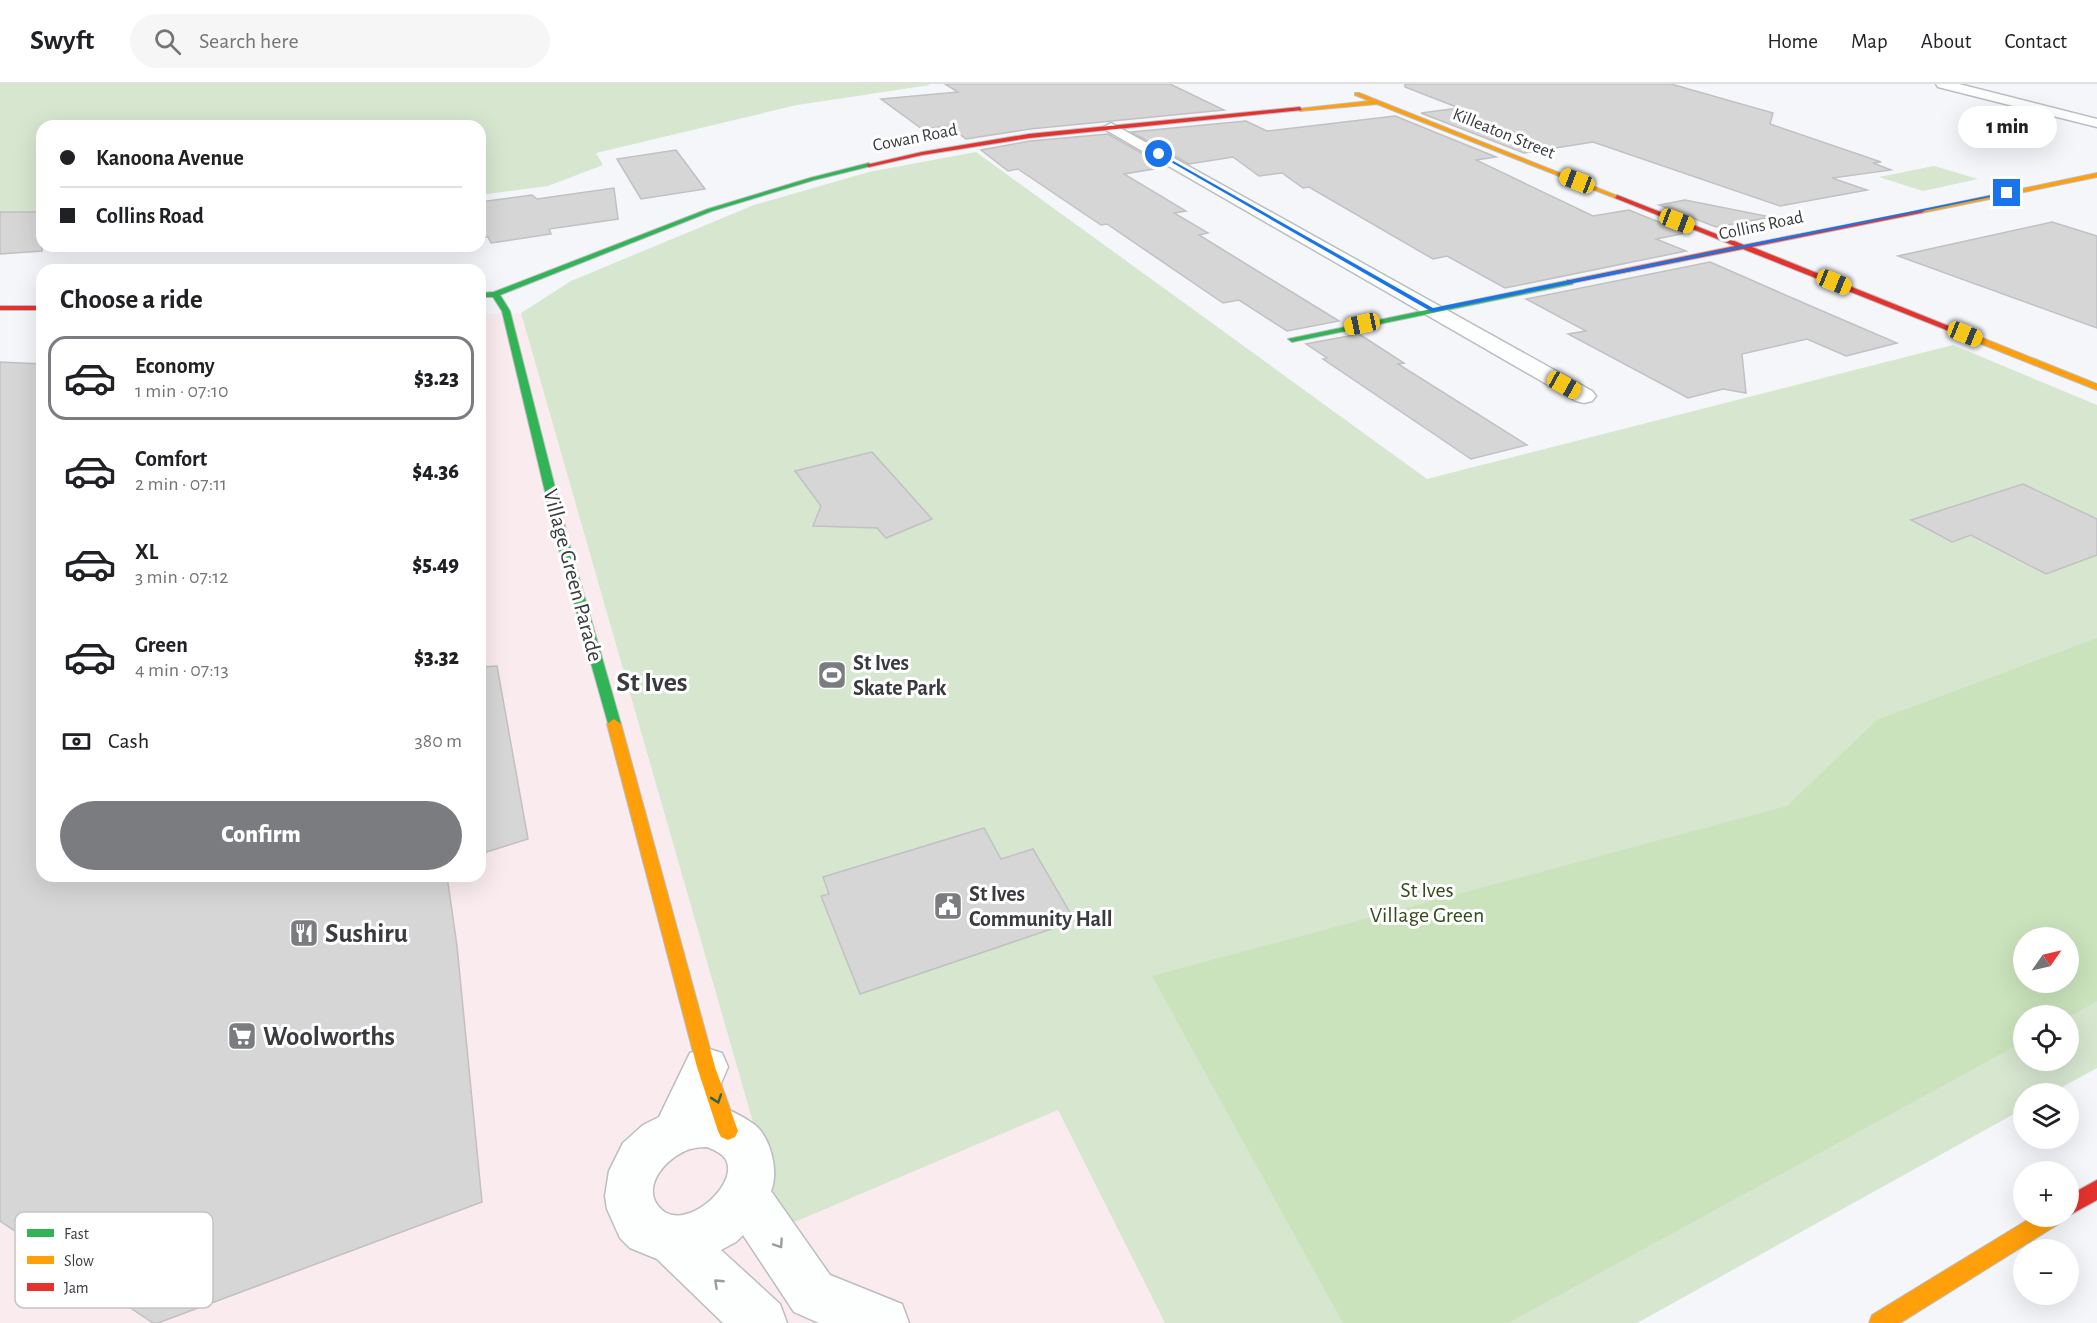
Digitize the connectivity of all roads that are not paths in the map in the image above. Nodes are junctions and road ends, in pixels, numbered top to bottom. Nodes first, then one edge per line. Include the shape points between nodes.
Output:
1 (1943, 84) edge
2 (1377, 102) junction
3 (1335, 106) junction
4 (2097, 123) edge
5 (1111, 127) junction
6 (2097, 175) edge
7 (1746, 247) junction
8 (495, 294) junction
9 (486, 295) edge
10 (0, 308) edge
11 (36, 308) edge
12 (1432, 310) junction
13 (1292, 339) dead end
14 (2097, 387) edge
15 (1584, 396) dead end
16 (706, 1067) junction
17 (676, 1131) junction
18 (728, 1131) junction
19 (2097, 1190) edge
20 (746, 1196) junction
21 (2079, 1201) edge
22 (2035, 1227) edge
23 (673, 1240) junction
24 (761, 1323) edge
25 (883, 1323) edge
26 (1880, 1323) edge

1 - 4 street
2 - 3 street, Cowan Road
2 - 3 street, Killeaton Street via 1348,90 1347,100
2 - 7 street, Killeaton Street
3 - 5 street, Cowan Road
5 - 8 street, Cowan Road via 937,150 813,179 710,210
5 - 12 street
6 - 7 street, Collins Road
7 - 12 street, Collins Road
7 - 14 street, Killeaton Street
8 - 9 street, Cowan Road
8 - 16 street, Village Green Parade via 506,311 564,546
10 - 11 street
12 - 13 street, Collins Road
12 - 15 street
16 - 17 street
16 -> 18 street, Village Green Parade
17 - 18 street via 712,1125
17 - 23 street via 643,1155 628,1189 629,1208 639,1224 654,1235
18 - 20 street via 742,1142 750,1157 752,1176
19 - 21 street
20 - 23 street via 716,1228 695,1238
20 -> 25 street via 812,1294
22 - 26 street
24 -> 23 street

